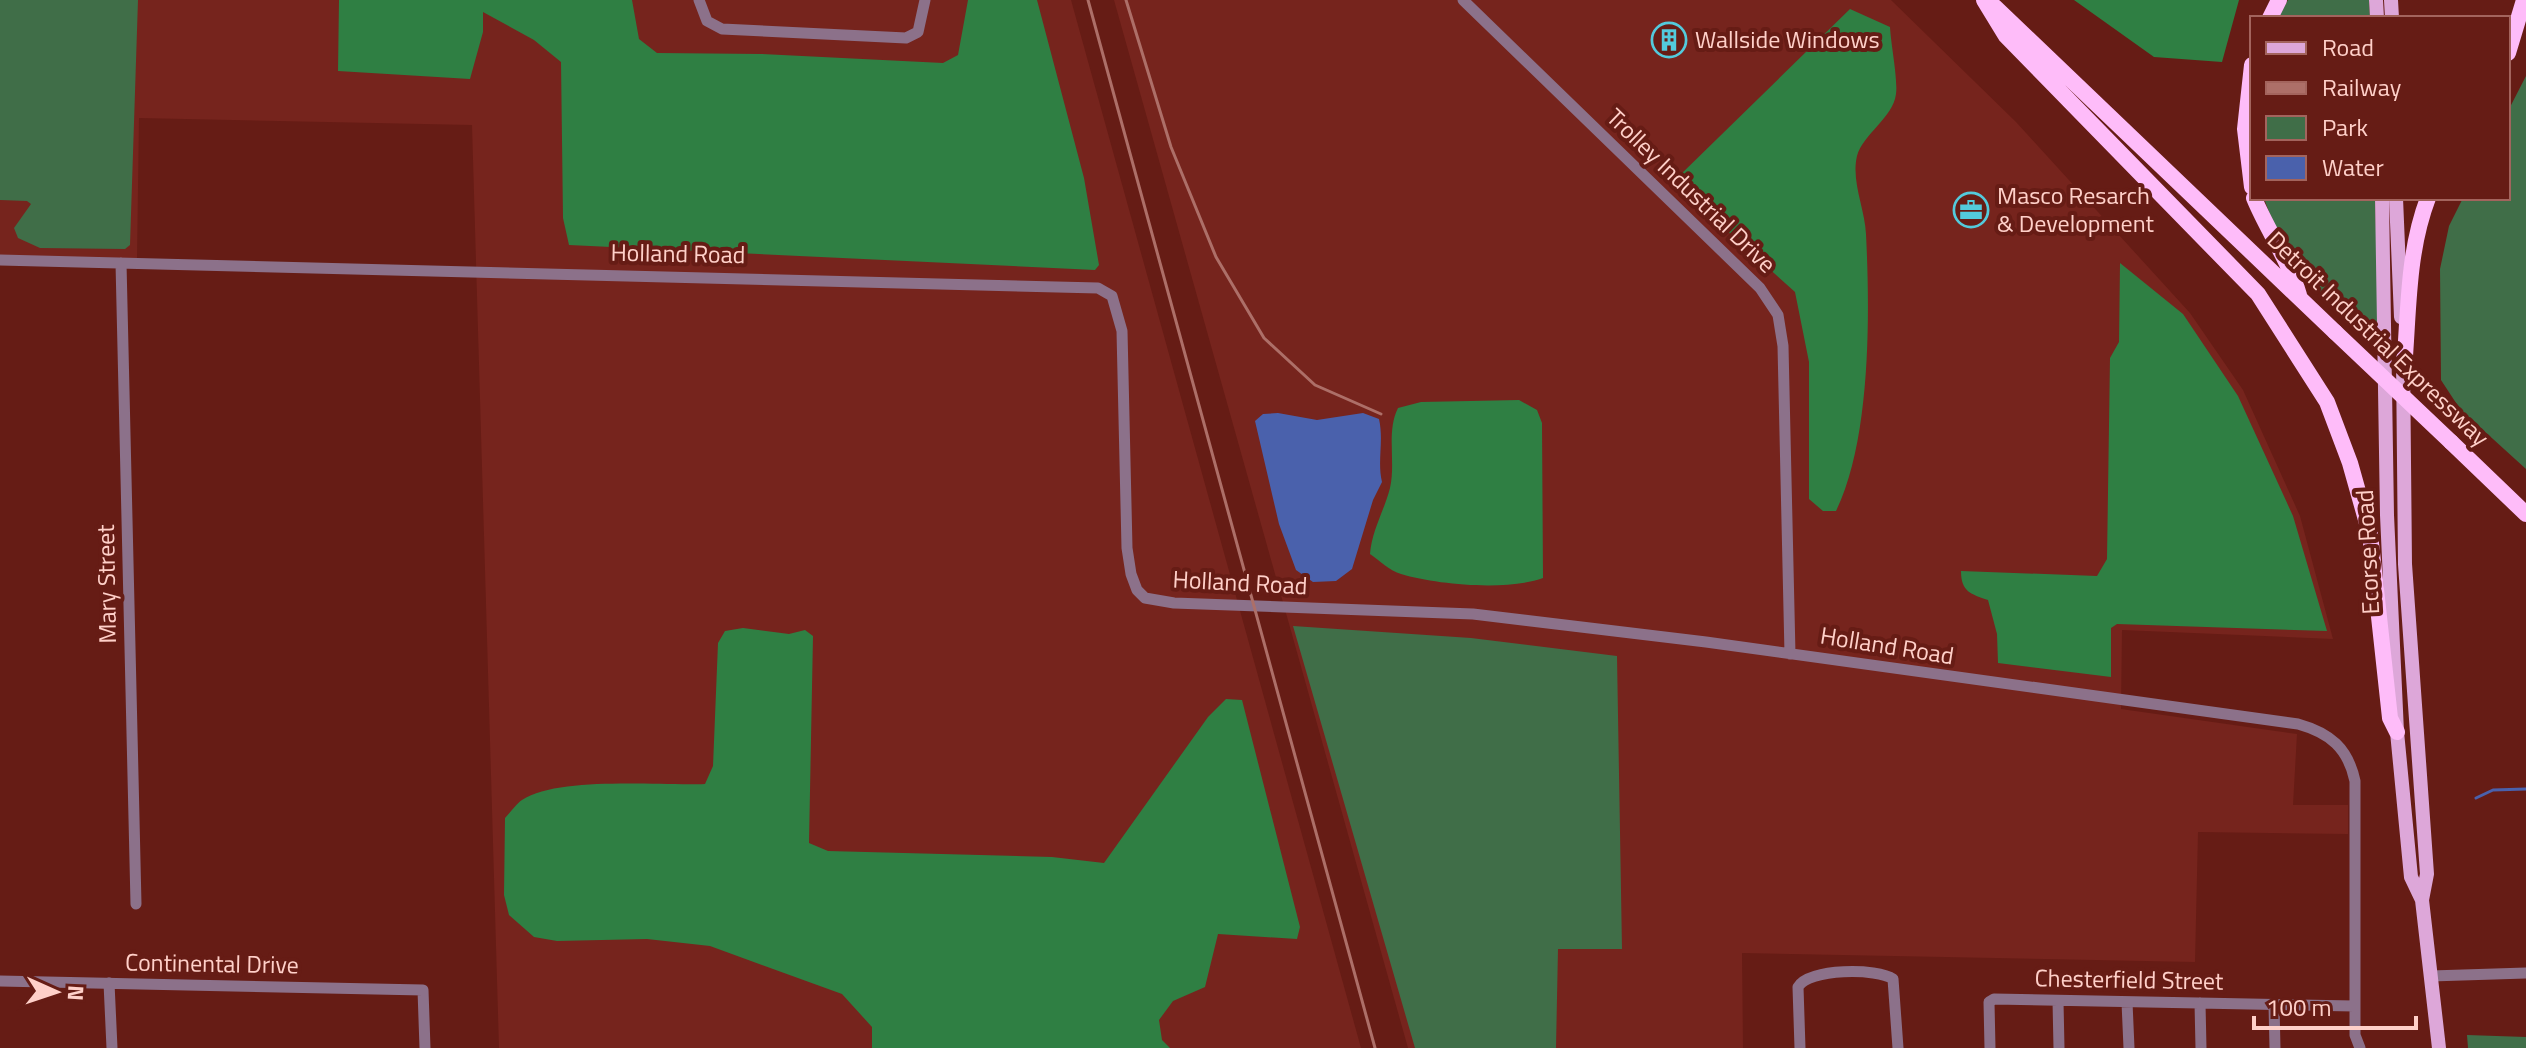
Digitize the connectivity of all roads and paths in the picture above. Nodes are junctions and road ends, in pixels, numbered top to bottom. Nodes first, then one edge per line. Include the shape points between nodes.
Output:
1 (699, 0) edge
2 (925, 0) edge
3 (1463, 0) edge
4 (1986, 0) edge
5 (2524, 0) edge
6 (2510, 46) edge
7 (2250, 83) edge
8 (2250, 170) edge
9 (2255, 200) edge
10 (2382, 200) edge
11 (2396, 200) edge
12 (2427, 200) edge
13 (0, 260) edge
14 (121, 263) junction
15 (2299, 296) junction
16 (2404, 369) junction
17 (2526, 514) edge
18 (1790, 654) junction
19 (2397, 732) junction
20 (2422, 900) junction
21 (136, 904) dead end
22 (2526, 973) edge
23 (2431, 976) junction
24 (0, 981) edge
25 (109, 983) junction
26 (2058, 1001) junction
27 (2127, 1002) junction
28 (2200, 1003) junction
29 (2274, 1005) junction
30 (2354, 1006) junction
31 (112, 1048) edge
32 (425, 1048) edge
33 (1800, 1048) edge
34 (1898, 1048) edge
35 (1990, 1048) edge
36 (2059, 1048) edge
37 (2129, 1048) edge
38 (2201, 1048) edge
39 (2275, 1048) edge
40 (2360, 1048) edge
41 (2439, 1048) edge

1 - 2 street via 707,21 722,29 906,38 918,32
3 - 18 street, Trolley Industrial Drive via 1774,306 1783,346
4 - 15 highway, Detroit Industrial Expressway
4 - 19 highway via 2006,36 2258,294 2327,402 2370,534 2390,718
5 - 6 highway
7 - 8 highway via 2245,129
9 - 15 highway via 2292,270
10 - 19 main road, Ecorse Road
11 - 16 main road, Ecorse Road
12 - 16 highway via 2411,263
13 - 14 street, Holland Road
14 - 18 street, Holland Road via 1094,287 1112,296 1122,331 1127,548 1137,590 1145,598 1473,614
14 - 21 street, Mary Street
15 - 17 highway, Detroit Industrial Expressway, bridge
16 - 20 main road, Ecorse Road via 2405,564 2427,874
18 - 30 street, Holland Road via 2298,724 2326,734 2346,754 2355,781
19 - 20 main road, Ecorse Road via 2411,877
20 - 23 main road, Ecorse Road
22 - 23 street
23 - 41 main road, Ecorse Road
24 - 25 street, Continental Drive
25 - 31 street
25 - 32 street, Continental Drive via 423,990
26 - 27 street, Chesterfield Street
26 - 35 street, Chesterfield Street via 1989,1002
26 - 36 street
27 - 28 street, Chesterfield Street
27 - 37 street
28 - 29 street, Chesterfield Street
28 - 38 street
29 - 30 street, Chesterfield Street
29 - 39 street
30 - 40 street, Holland Road
33 - 34 street via 1802,980 1862,974 1893,979

